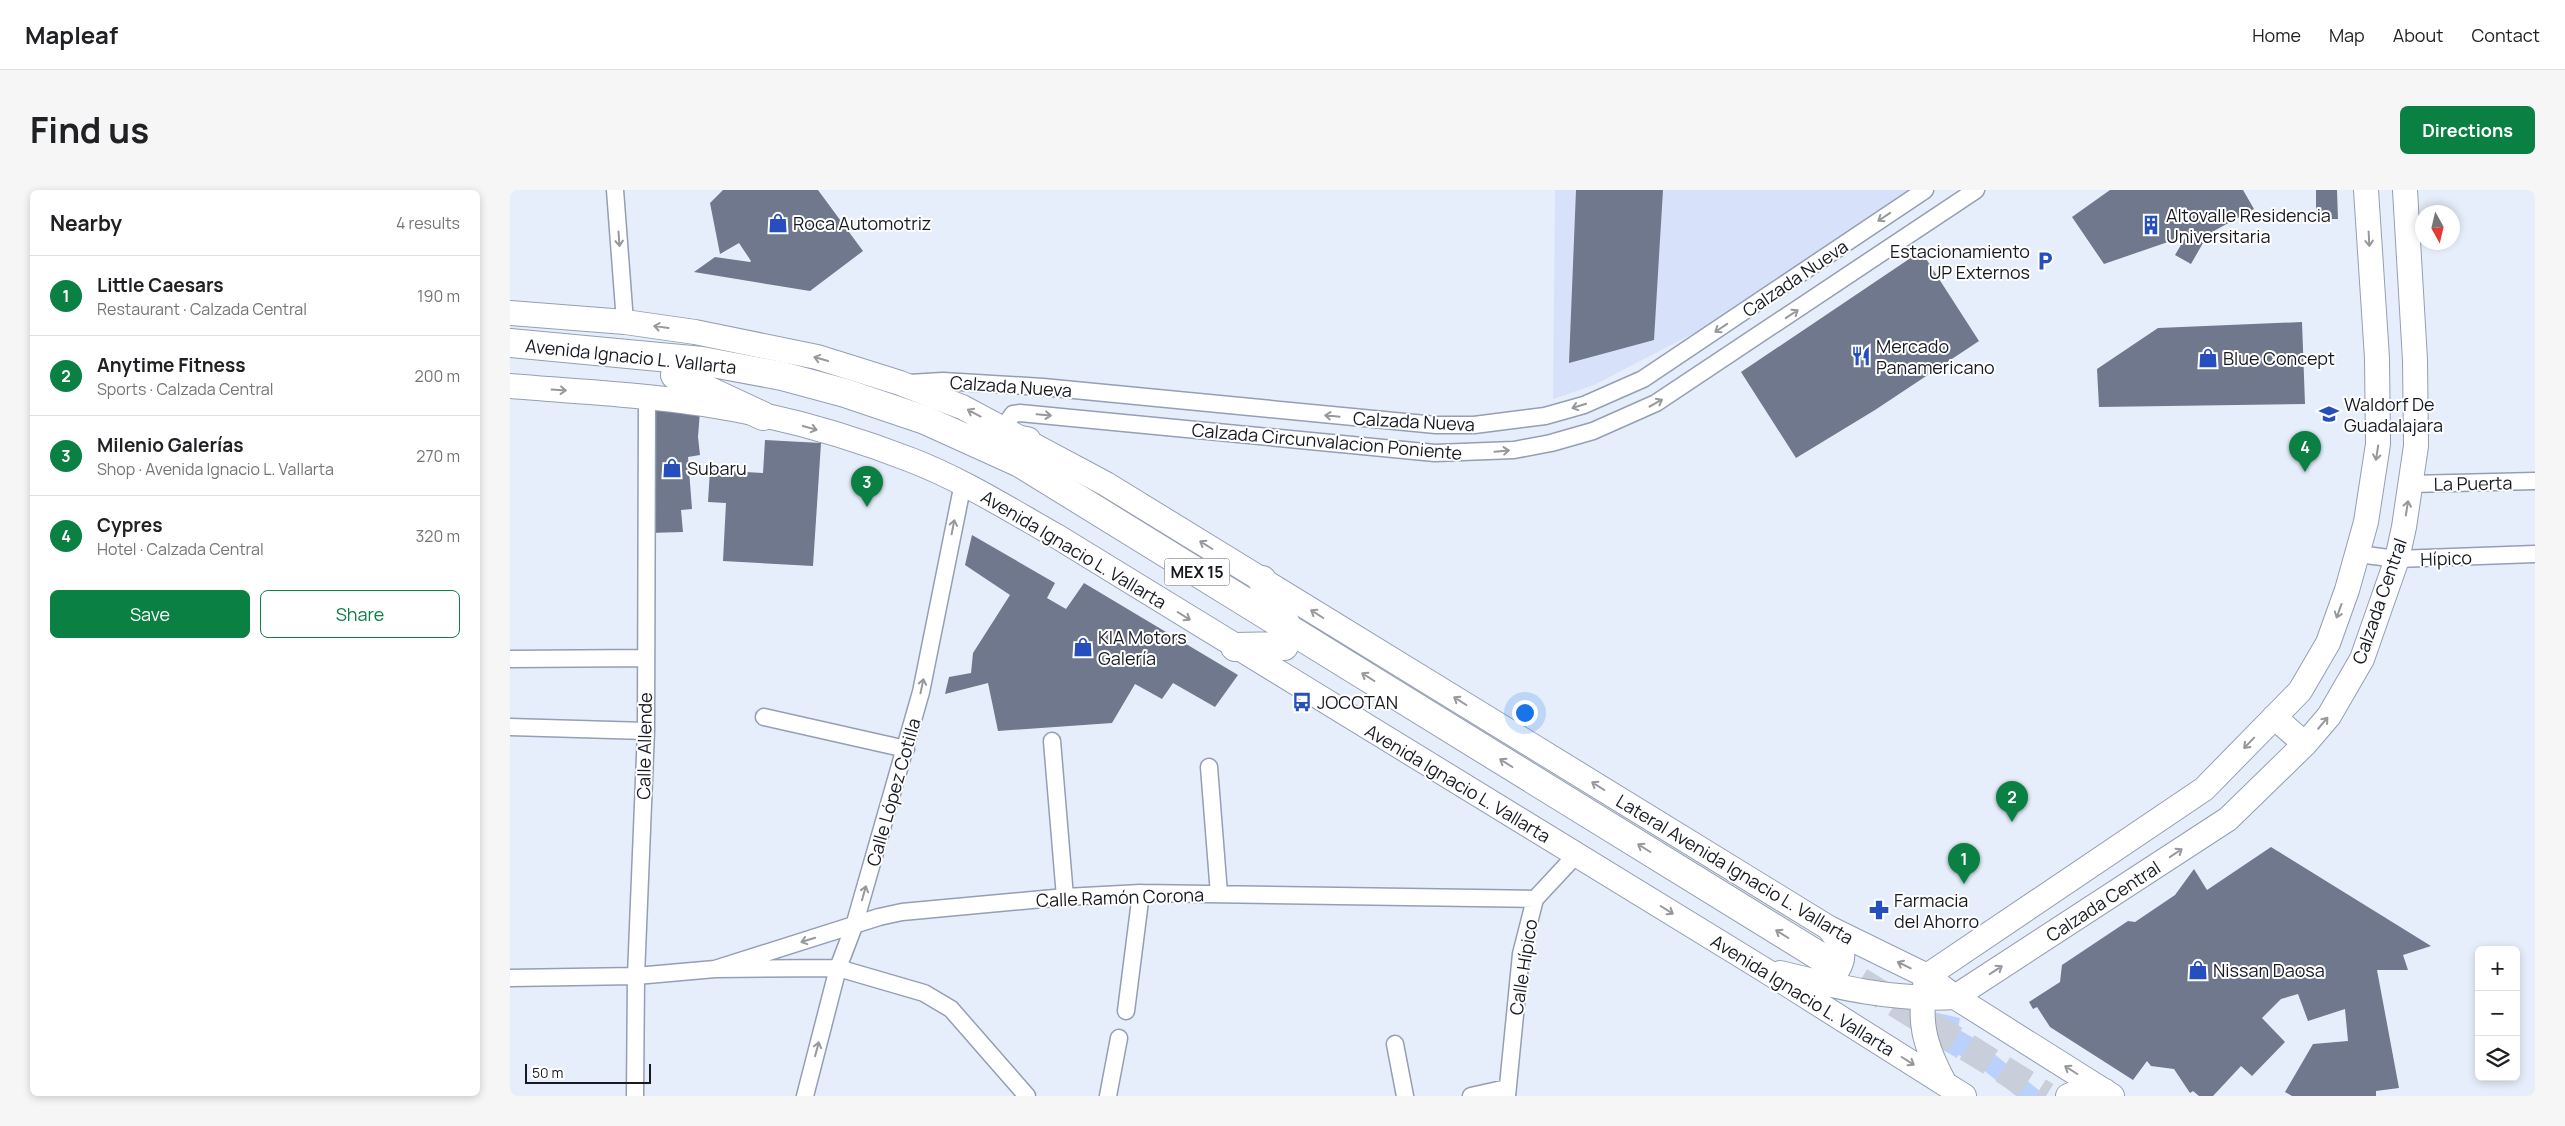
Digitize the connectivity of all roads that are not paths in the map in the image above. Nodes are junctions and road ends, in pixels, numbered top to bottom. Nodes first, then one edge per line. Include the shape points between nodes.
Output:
1 (615, 190) edge
2 (1925, 190) edge
3 (1976, 190) edge
4 (2366, 190) edge
5 (2405, 190) edge
6 (510, 313) edge
7 (626, 322) junction
8 (510, 324) edge
9 (510, 343) edge
10 (615, 352) junction
11 (510, 360) edge
12 (675, 375) junction
13 (900, 383) junction
14 (510, 386) edge
15 (647, 397) junction
16 (1196, 402) junction
17 (763, 416) junction
18 (1469, 425) junction
19 (1003, 428) junction
20 (944, 429) junction
21 (1193, 430) junction
22 (1027, 441) junction
23 (1475, 453) junction
24 (2535, 482) edge
25 (963, 483) junction
26 (2411, 484) junction
27 (2358, 554) junction
28 (2535, 554) edge
29 (2397, 559) junction
30 (1262, 580) junction
31 (1286, 638) junction
32 (1359, 639) joint
33 (1235, 647) junction
34 (646, 658) junction
35 (510, 659) edge
36 (764, 717) dead end
37 (2274, 717) junction
38 (510, 726) edge
39 (646, 731) junction
40 (1052, 741) dead end
41 (2306, 744) junction
42 (906, 749) junction
43 (1209, 767) dead end
44 (1576, 854) junction
45 (1141, 893) junction
46 (1218, 894) junction
47 (1065, 897) junction
48 (1535, 899) junction
49 (854, 926) junction
50 (1829, 928) junction
51 (838, 968) junction
52 (715, 969) junction
53 (1763, 969) junction
54 (1822, 973) junction
55 (636, 976) junction
56 (1927, 976) junction
57 (510, 978) edge
58 (1955, 997) junction
59 (1922, 999) junction
60 (1126, 1010) dead end
61 (1119, 1038) dead end
62 (1396, 1044) dead end
63 (1955, 1090) edge
64 (1507, 1092) edge
65 (2109, 1094) edge
66 (1025, 1095) edge
67 (635, 1096) edge
68 (805, 1096) edge
69 (1108, 1096) edge
70 (1405, 1096) edge
71 (1471, 1096) edge
72 (2068, 1096) edge

1 -> 7 street
2 -> 18 street, Calzada Nueva via 1642,379 1584,405 1545,416
23 -> 3 street, Calzada Circunvalacion Poniente via 1551,443 1594,431 1656,404
4 -> 27 street, Calzada Central via 2377,358 2378,444
5 - 26 street, Calzada Central via 2415,360 2416,446
6 - 7 street, Avenida Ignacio L. Vallarta
13 -> 7 street, Avenida Ignacio L. Vallarta via 817,357 696,332
8 - 10 highway
9 - 10 highway, Avenida Ignacio L. Vallarta / MEX 15
10 - 20 highway, Avenida Ignacio L. Vallarta / MEX 15 via 702,361 782,376 845,393
11 - 12 highway, Avenida Ignacio L. Vallarta / MEX 15
12 - 17 highway
12 - 31 highway, Avenida Ignacio L. Vallarta / MEX 15 via 759,388 832,406 899,428 1020,483
13 - 16 street, Calzada Nueva via 943,381 1043,387
19 -> 13 street, Avenida Ignacio L. Vallarta via 962,407
14 -> 15 street, Avenida Ignacio L. Vallarta
15 - 17 street, Avenida Ignacio L. Vallarta
15 - 34 street, Calle Allende
18 -> 16 street, Calzada Nueva via 1393,422
16 - 21 street
17 -> 25 street, Avenida Ignacio L. Vallarta via 911,460
18 - 23 street
19 -> 21 street, Calzada Circunvalacion Poniente via 1013,414 1020,413
19 - 22 street, Avenida Ignacio L. Vallarta
20 - 22 highway
20 - 31 highway, Avenida Ignacio L. Vallarta / MEX 15 via 1020,463
21 - 23 street, Calzada Circunvalacion Poniente via 1390,450
30 -> 22 street, Avenida Ignacio L. Vallarta via 1106,484
24 - 26 street, La Puerta
25 -> 33 street, Avenida Ignacio L. Vallarta
42 -> 25 street, Calle López Cotilla via 921,692
29 -> 26 street, Calzada Central
27 - 29 street, Hípico
27 -> 37 street, Calzada Central via 2328,643 2300,691
28 - 29 street, Hípico
41 -> 29 street, Calzada Central via 2329,716 2362,659
30 - 31 highway
32 -> 30 street, Avenida Ignacio L. Vallarta
31 - 33 highway
31 - 54 highway, Avenida Ignacio L. Vallarta / MEX 15
50 -> 32 street, Lateral Avenida Ignacio L. Vallarta
33 - 44 street, Avenida Ignacio L. Vallarta
34 - 35 street
34 - 39 street, Calle Allende
36 - 42 street
37 - 41 street
37 -> 56 street, Calzada Central via 2204,789
38 - 39 street
39 - 55 street, Calle Allende
40 - 47 street
58 -> 41 street, Calzada Central via 2228,818
49 -> 42 street, Calle López Cotilla
43 - 46 street
44 - 48 street, Calle Hípico
44 -> 53 street, Avenida Ignacio L. Vallarta
45 - 46 street, Calle Ramón Corona
45 - 47 street, Calle Ramón Corona
45 - 60 street
46 - 48 street, Calle Ramón Corona
47 - 49 street, Calle Ramón Corona via 902,912
48 - 64 street, Calle Hípico via 1521,954
49 - 51 street, Calle López Cotilla
49 -> 52 street, Calle Ramón Corona
50 - 54 street via 1843,952 1840,968
56 -> 50 street, Lateral Avenida Ignacio L. Vallarta
51 - 52 street
51 - 66 street via 912,989 941,1001
68 -> 51 street, Calle López Cotilla
52 - 55 street
53 - 54 street
53 -> 63 street, Avenida Ignacio L. Vallarta
54 - 59 street
55 - 57 street
55 - 67 street, Calle Allende
56 - 58 street, Lateral Avenida Ignacio L. Vallarta
56 - 59 street
58 - 59 street
65 -> 58 street, Lateral Avenida Ignacio L. Vallarta
59 - 63 street via 1925,1044
61 - 69 street
62 - 70 street
64 - 71 street
65 - 72 street via 2083,1090

